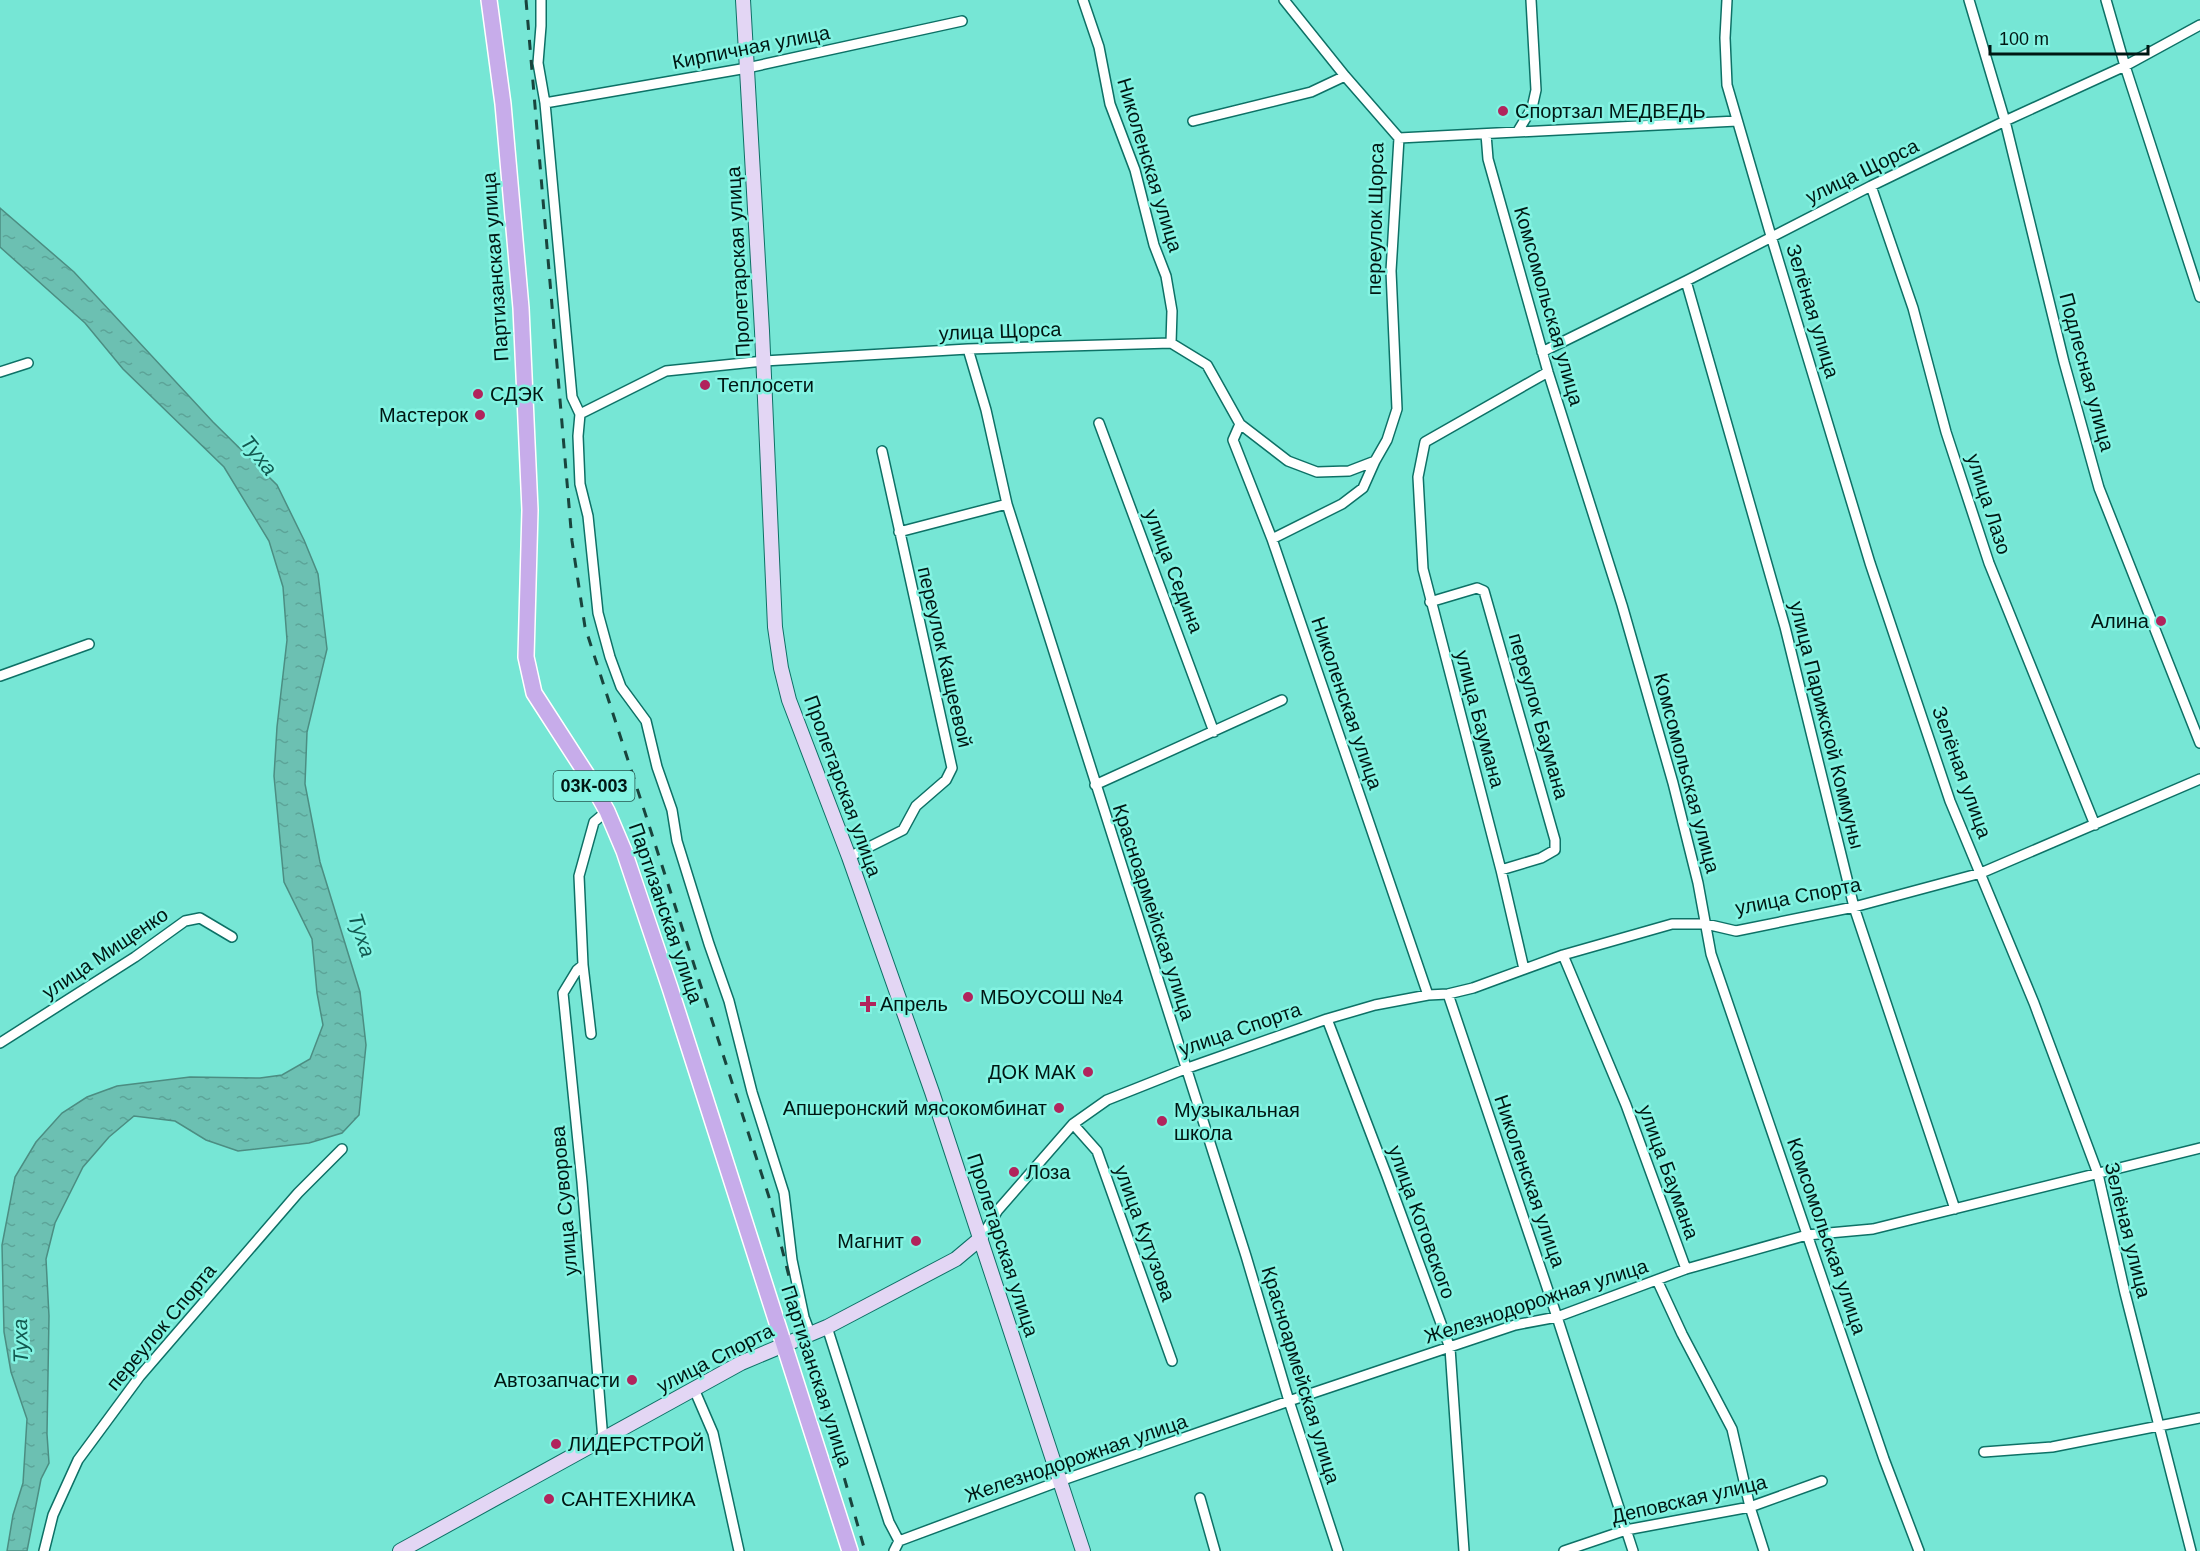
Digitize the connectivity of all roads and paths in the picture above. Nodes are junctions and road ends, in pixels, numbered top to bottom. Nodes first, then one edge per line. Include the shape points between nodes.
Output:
1 (489, 0) edge
2 (541, 0) edge
3 (743, 0) edge
4 (1083, 0) edge
5 (1284, 0) edge
6 (1531, 0) edge
7 (1727, 0) edge
8 (1969, 0) edge
9 (2106, 0) edge
10 (962, 21) dead end
11 (2200, 25) edge
12 (2125, 66) junction
13 (747, 68) junction
14 (1345, 76) junction
15 (545, 103) junction
16 (1193, 121) dead end
17 (1737, 121) junction
18 (2005, 121) junction
19 (1518, 132) junction
20 (1486, 134) junction
21 (1399, 138) junction
22 (1871, 186) junction
23 (1771, 236) junction
24 (1686, 281) junction
25 (2200, 297) edge
26 (1171, 343) junction
27 (968, 349) junction
28 (1542, 352) junction
29 (764, 361) junction
30 (28, 363) dead end
31 (0, 372) edge
32 (1548, 372) junction
33 (580, 414) junction
34 (1099, 423) dead end
35 (1240, 424) junction
36 (882, 451) dead end
37 (1374, 461) junction
38 (1007, 504) junction
39 (899, 532) junction
40 (1272, 538) junction
41 (1430, 602) junction
42 (89, 644) dead end
43 (0, 676) edge
44 (1282, 700) dead end
45 (1214, 732) junction
46 (2200, 743) edge
47 (2200, 780) edge
48 (1095, 785) junction
49 (607, 811) junction
50 (2095, 825) junction
51 (849, 857) junction
52 (1501, 870) junction
53 (1981, 873) junction
54 (1854, 907) junction
55 (1706, 924) junction
56 (232, 937) dead end
57 (1563, 955) junction
58 (583, 966) junction
59 (1524, 969) junction
60 (1448, 994) junction
61 (1428, 995) junction
62 (1327, 1019) junction
63 (591, 1034) dead end
64 (0, 1043) edge
65 (1185, 1069) junction
66 (1073, 1124) junction
67 (2200, 1148) edge
68 (342, 1149) dead end
69 (2098, 1174) junction
70 (1955, 1209) junction
71 (1808, 1235) junction
72 (981, 1238) junction
73 (1686, 1269) junction
74 (1657, 1280) junction
75 (1557, 1317) junction
76 (827, 1327) junction
77 (810, 1333) junction
78 (785, 1343) junction
79 (1450, 1348) junction
80 (1172, 1361) dead end
81 (694, 1389) junction
82 (1289, 1401) junction
83 (2200, 1418) edge
84 (2159, 1427) junction
85 (603, 1440) junction
86 (1984, 1452) dead end
87 (1060, 1481) junction
88 (1821, 1481) dead end
89 (1200, 1498) dead end
90 (1750, 1507) junction
91 (1626, 1530) junction
92 (899, 1541) junction
93 (44, 1551) edge
94 (400, 1551) edge
95 (739, 1551) edge
96 (850, 1551) edge
97 (894, 1551) edge
98 (1083, 1551) edge
99 (1215, 1551) edge
100 (1338, 1551) edge
101 (1464, 1551) edge
102 (1564, 1551) edge
103 (1633, 1551) edge
104 (1764, 1551) edge
105 (1919, 1551) edge
106 (2191, 1551) edge

1 - 49 main road, Партизанская улица / 03К-003 via 522,308 530,510 526,657 534,693
2 - 15 street, Партизанская улица via 538,63
3 - 13 street, Пролетарская улица
4 - 26 street, Николенская улица via 1099,47 1110,104 1135,170 1166,276 1172,311
5 - 14 street, переулок Щорса
6 - 19 street via 1536,90 1532,108
7 - 17 street, Зелёная улица via 1727,85
8 - 18 street, Подлесная улица
9 - 12 street
10 - 13 street, Кирпичная улица
11 - 12 street, улица Щорса
12 - 18 street, улица Щорса
12 - 25 street
13 - 15 street, Кирпичная улица
13 - 29 street, Пролетарская улица
14 - 16 street via 1311,92
14 - 21 street, переулок Щорса
15 - 33 street, Партизанская улица via 572,397
17 - 19 street
17 - 23 street, Зелёная улица
18 - 22 street, улица Щорса
18 - 46 street, Подлесная улица via 2099,488
19 - 20 street
20 - 21 street
20 - 28 street, Комсомольская улица via 1488,159
21 - 37 street, переулок Щорса via 1391,271 1397,409 1387,440
22 - 23 street, улица Щорса
22 - 50 street, улица Лазо via 1913,308 1946,432 1989,563
23 - 24 street, улица Щорса
23 - 53 street, Зелёная улица via 1882,597 1950,801
24 - 28 street, улица Щорса
24 - 54 street, улица Парижской Коммуны via 1785,627
26 - 27 street, улица Щорса
26 - 35 street via 1207,365
27 - 29 street, улица Щорса
27 - 38 street, Красноармейская улица
28 - 32 street, Комсомольская улица
29 - 33 street, улица Щорса via 666,371
29 - 51 street, Пролетарская улица via 781,668 800,730
30 - 31 street
32 - 41 street, улица Баумана via 1425,442 1418,477 1423,569
32 - 55 street, Комсомольская улица via 1622,605 1673,783
33 - 77 street, Партизанская улица via 580,484 588,516 598,613 621,687 646,721 652,739 677,841 729,1001 784,1194 792,1260
34 - 45 street, улица Седина
35 - 37 street via 1288,461 1317,472 1349,471
35 - 40 street, Николенская улица via 1233,440
36 - 39 street, переулок Кащеевой
37 - 40 street via 1364,488 1342,504
38 - 39 street
38 - 48 street, Красноармейская улица
39 - 51 street, переулок Кащеевой via 952,768 946,780 916,806 903,830
40 - 61 street, Николенская улица
41 - 52 street, улица Баумана
41 - 52 street, переулок Баумана via 1477,588 1484,591 1555,840 1555,850 1541,858
42 - 43 street
44 - 45 street
45 - 48 street
47 - 50 street, улица Спорта
48 - 65 street, Красноармейская улица
49 - 58 street via 594,822 579,876
49 - 78 main road, Партизанская улица / 03К-003 via 670,988
50 - 53 street, улица Спорта
51 - 72 street, Пролетарская улица
52 - 59 street, улица Баумана
53 - 54 street, улица Спорта
53 - 69 street, Зелёная улица
54 - 55 street, улица Спорта via 1736,931
54 - 70 street, улица Парижской Коммуны
55 - 57 street, улица Спорта via 1671,924
55 - 71 street, Комсомольская улица via 1711,954
56 - 64 street, улица Мищенко via 200,918 185,921
57 - 59 street, улица Спорта
57 - 73 street, улица Баумана via 1626,1105
58 - 63 street
58 - 85 street, улица Суворова via 563,993
59 - 60 street, улица Спорта
60 - 61 street, улица Спорта
60 - 75 street, Николенская улица
61 - 62 street, улица Спорта
62 - 65 street, улица Спорта
62 - 79 street, улица Котовского
65 - 66 street, улица Спорта via 1107,1100
65 - 82 street, Красноармейская улица
66 - 72 street, улица Спорта via 998,1210
66 - 80 street, улица Кутузова via 1097,1151
67 - 69 street, Железнодорожная улица
68 - 93 street, переулок Спорта via 298,1193 140,1376 78,1460 53,1515
69 - 70 street, Железнодорожная улица
69 - 84 street, Зелёная улица
70 - 71 street, Железнодорожная улица via 1873,1229
71 - 73 street, Железнодорожная улица
71 - 105 street, Комсомольская улица
72 - 76 street, улица Спорта via 957,1259
72 - 87 street, Пролетарская улица
73 - 74 street, Железнодорожная улица
74 - 75 street, Железнодорожная улица
74 - 90 street via 1732,1429
75 - 79 street, Железнодорожная улица via 1515,1325
75 - 91 street, Николенская улица
76 - 77 street, улица Спорта
76 - 92 street, Партизанская улица via 886,1512
77 - 78 street, улица Спорта
78 - 81 street, улица Спорта
78 - 96 main road, Партизанская улица / 03К-003
79 - 82 street, Железнодорожная улица
79 - 101 street, улица Котовского
81 - 85 street, улица Спорта
81 - 95 street via 713,1433
82 - 87 street, Железнодорожная улица
82 - 100 street, Красноармейская улица
83 - 84 street
84 - 86 street via 2052,1447
84 - 106 street, Зелёная улица
85 - 94 street, улица Спорта
87 - 92 street, Железнодорожная улица
87 - 98 street, Пролетарская улица
88 - 90 street, Деповская улица
89 - 99 street
90 - 91 street, Деповская улица
90 - 104 street
91 - 102 street, Деповская улица
91 - 103 street, Николенская улица
92 - 97 street

